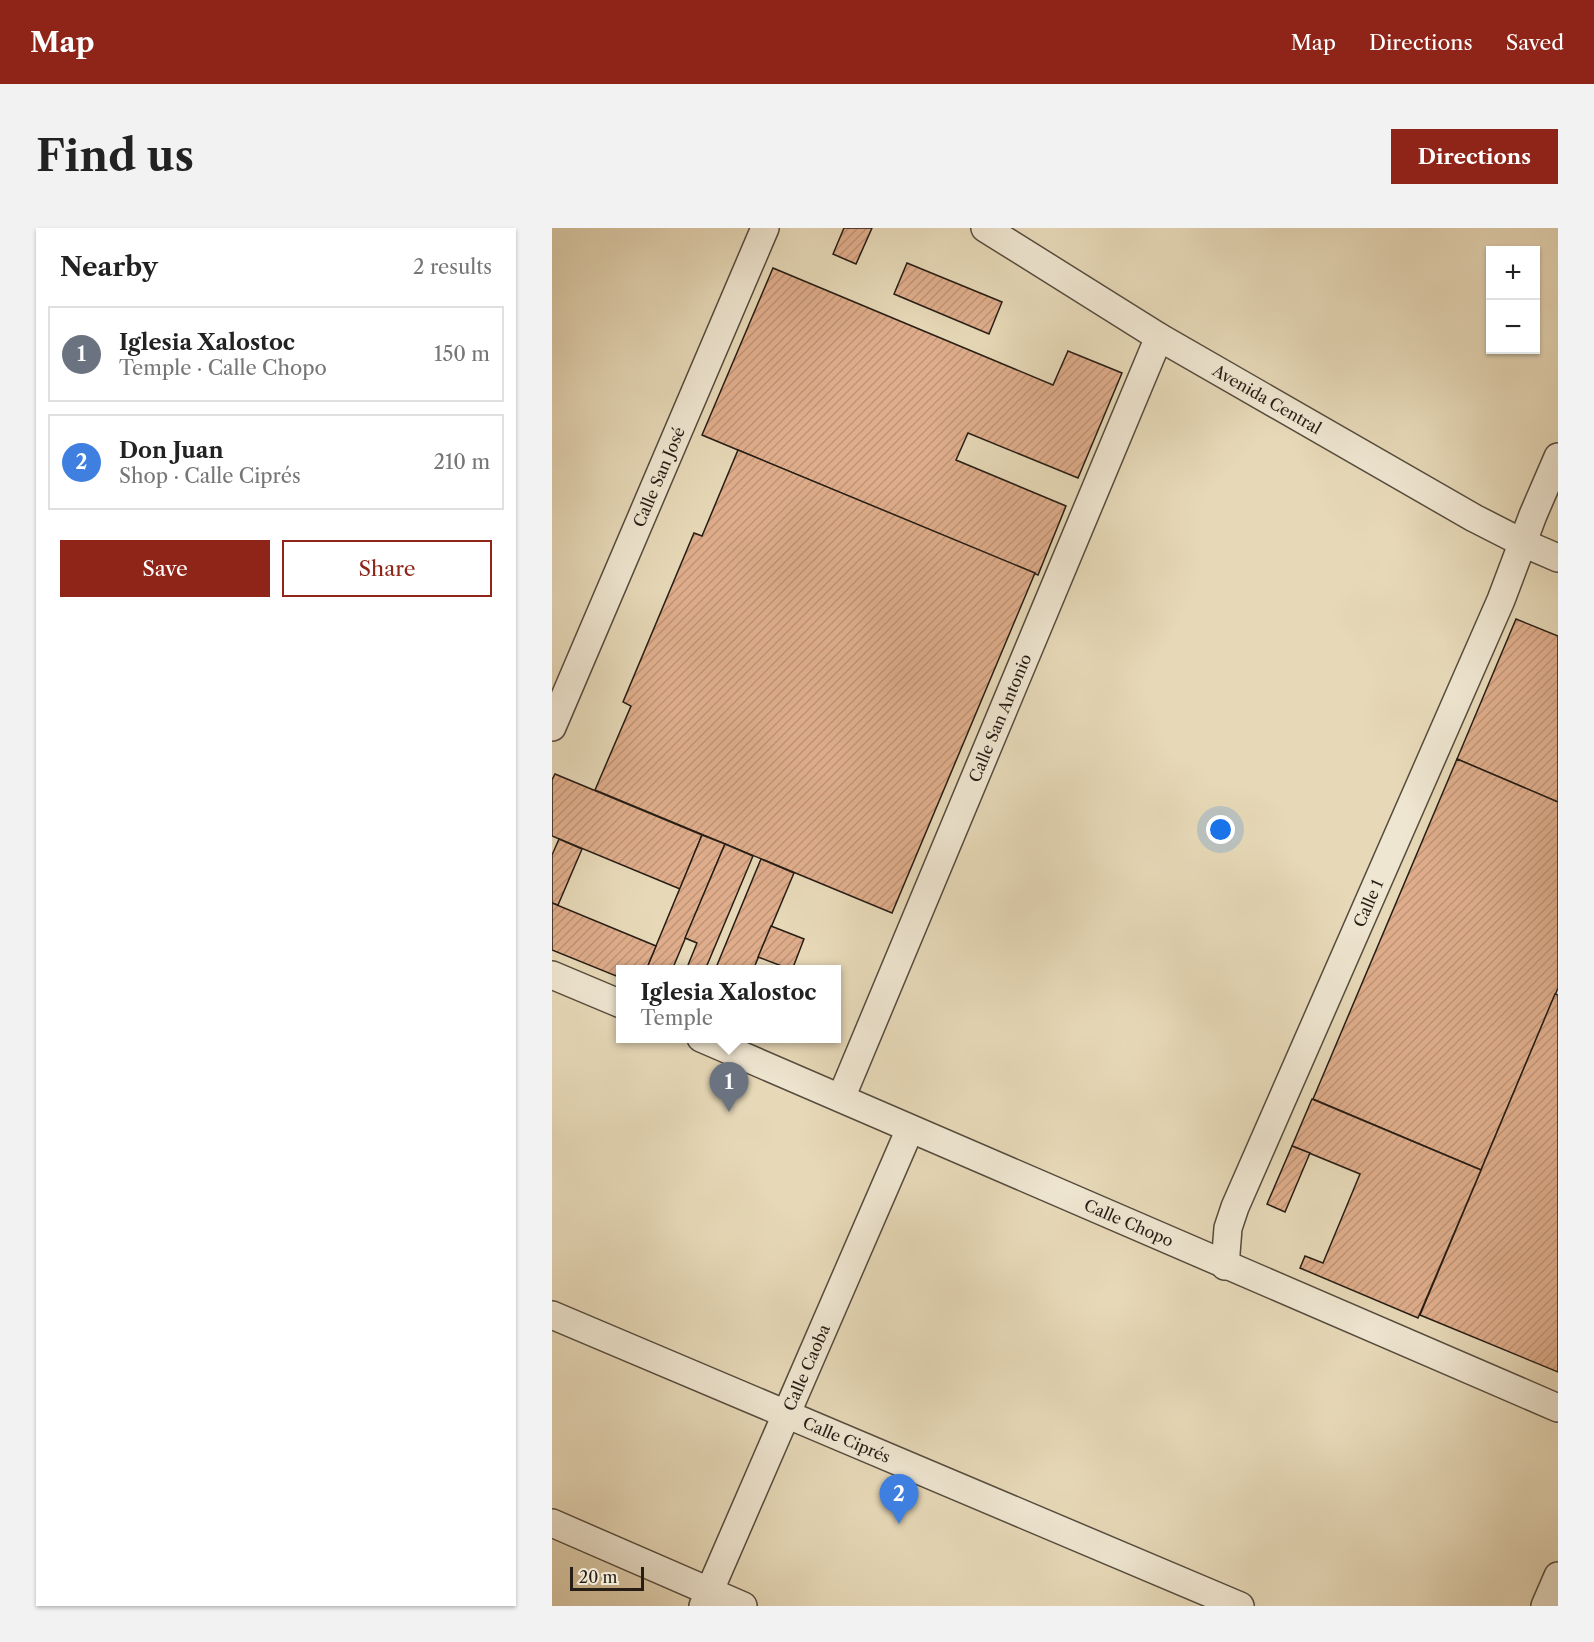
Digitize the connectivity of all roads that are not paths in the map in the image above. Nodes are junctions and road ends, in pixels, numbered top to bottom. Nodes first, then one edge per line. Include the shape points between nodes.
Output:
1 (765, 228) edge
2 (985, 228) edge
3 (1159, 337) junction
4 (1558, 457) edge
5 (1523, 543) junction
6 (1558, 558) edge
7 (552, 726) edge
8 (552, 975) edge
9 (616, 1003) edge
10 (713, 1043) edge
11 (841, 1098) junction
12 (910, 1129) junction
13 (1225, 1266) junction
14 (552, 1316) edge
15 (1558, 1408) edge
16 (785, 1413) junction
17 (552, 1523) edge
18 (1558, 1576) edge
19 (706, 1599) edge
20 (743, 1606) edge
21 (1240, 1606) edge
22 (1545, 1606) edge

1 - 7 street, Calle San José
2 - 3 street, Avenida Central
3 - 5 street, Avenida Central
3 - 11 street, Calle San Antonio
4 - 5 street, Calle 1
5 - 6 street, Avenida Central
5 - 13 street, Calle 1 via 1497,611 1235,1207 1228,1228
8 - 9 street
10 - 11 street, Calle Chopo
11 - 12 street, Calle Chopo
12 - 13 street, Calle Chopo
12 - 16 street, Calle Caoba
13 - 15 street, Calle Chopo
14 - 16 street, Calle Ciprés
16 - 19 street, Calle Caoba
16 - 21 street, Calle Ciprés
17 - 19 street
18 - 22 street
19 - 20 street

